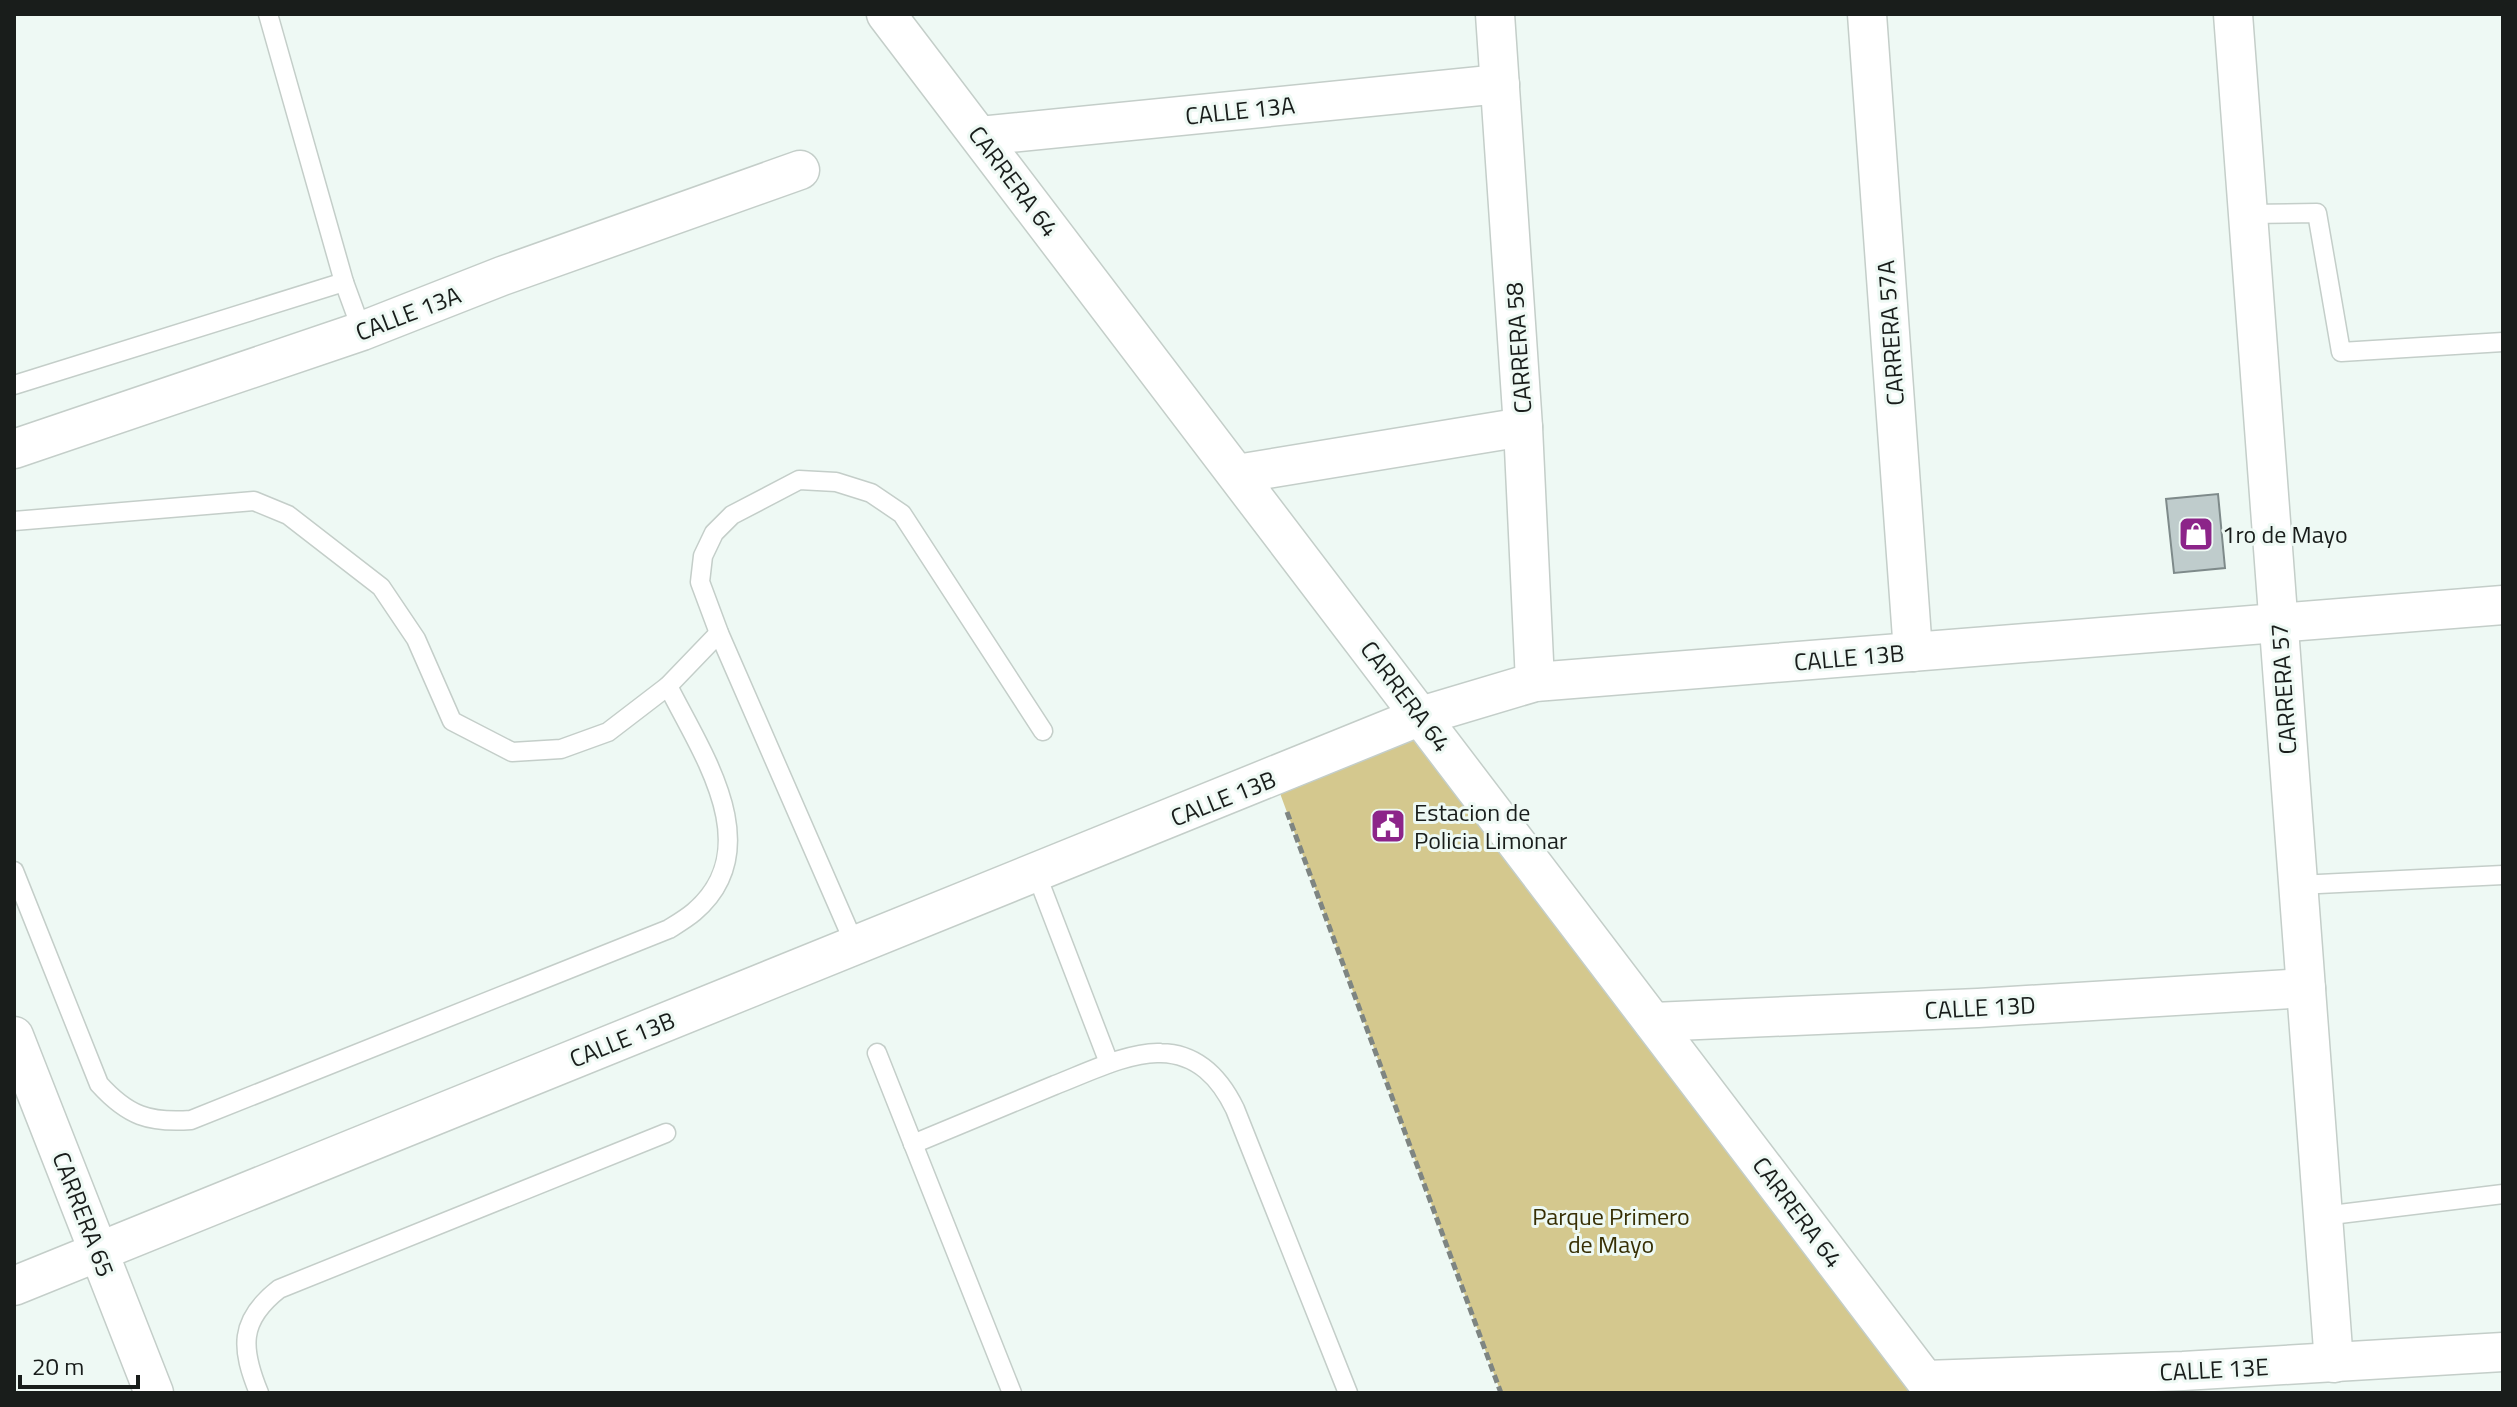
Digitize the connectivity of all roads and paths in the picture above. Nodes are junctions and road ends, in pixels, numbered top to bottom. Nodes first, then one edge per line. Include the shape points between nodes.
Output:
1 (268, 14) edge
2 (886, 14) edge
3 (1495, 14) edge
4 (1867, 14) edge
5 (2233, 14) edge
6 (1500, 84) junction
7 (980, 136) junction
8 (800, 170) dead end
9 (2248, 214) junction
10 (344, 282) junction
11 (362, 331) junction
12 (2503, 342) edge
13 (14, 385) edge
14 (1523, 427) junction
15 (14, 449) edge
16 (1237, 474) junction
17 (14, 521) edge
18 (2503, 605) edge
19 (2278, 623) junction
20 (719, 633) junction
21 (1913, 652) junction
22 (1535, 682) junction
23 (668, 686) junction
24 (1421, 716) junction
25 (1043, 731) dead end
26 (1274, 777) junction
27 (14, 871) edge
28 (1036, 873) junction
29 (2503, 875) edge
30 (2298, 885) junction
31 (855, 945) junction
32 (2306, 988) junction
33 (1653, 1022) junction
34 (14, 1036) edge
35 (877, 1053) dead end
36 (1109, 1063) junction
37 (666, 1133) dead end
38 (913, 1144) junction
39 (2503, 1194) edge
40 (2323, 1216) junction
41 (98, 1252) junction
42 (14, 1286) edge
43 (2503, 1352) edge
44 (2334, 1363) junction
45 (1925, 1380) joint
46 (2184, 1382) edge
47 (154, 1393) edge
48 (259, 1393) edge
49 (1012, 1393) edge
50 (1348, 1393) edge
51 (1501, 1393) edge

1 - 10 lane
2 - 7 street, CARRERA 64
3 - 6 street, CARRERA 58
4 - 21 street, CARRERA 57A
5 - 9 street, CARRERA 57
6 - 7 street, CALLE 13A
6 - 14 street, CARRERA 58
7 - 16 street, CARRERA 64
8 - 11 street, CALLE 13A
9 - 12 lane via 2317,213 2341,352
9 - 19 street, CARRERA 57
10 - 11 lane
10 - 13 lane
11 - 15 street, CALLE 13A
14 - 16 street
14 - 22 street, CARRERA 58
16 - 24 street, CARRERA 64
17 - 23 lane via 254,501 288,515 381,587 416,639 452,721 512,752 561,749 608,732
18 - 19 street, CALLE 13B
19 - 21 street, CALLE 13B
19 - 30 street, CARRERA 57
20 - 23 lane
20 - 25 lane via 700,582 703,556 714,533 732,515 799,480 836,482 871,493 902,514
20 - 31 lane
21 - 22 street, CALLE 13B
22 - 24 street, CALLE 13B
23 - 27 lane via 718,785 728,818 728,852 721,873 696,911 669,929 191,1120 139,1117 99,1084
24 - 26 street, CALLE 13B
24 - 33 street, CARRERA 64
26 - 28 street, CALLE 13B
26 - 51 path
28 - 31 street, CALLE 13B
28 - 36 lane
29 - 30 lane
30 - 32 street, CARRERA 57
31 - 41 street, CALLE 13B
32 - 33 street, CALLE 13D
32 - 40 street, CARRERA 57
33 - 45 street, CARRERA 64
34 - 41 street, CARRERA 65
35 - 38 lane
36 - 38 lane
36 - 50 lane via 1159,1052 1184,1056 1224,1086
37 - 48 lane via 279,1289 264,1301 246,1333 246,1352
38 - 49 lane
39 - 40 lane
40 - 44 street, CARRERA 57
41 - 42 street, CALLE 13B
41 - 47 street, CARRERA 65
43 - 44 street, CALLE 13E
44 - 46 street, CALLE 13E
45 - 46 street, CALLE 13E

